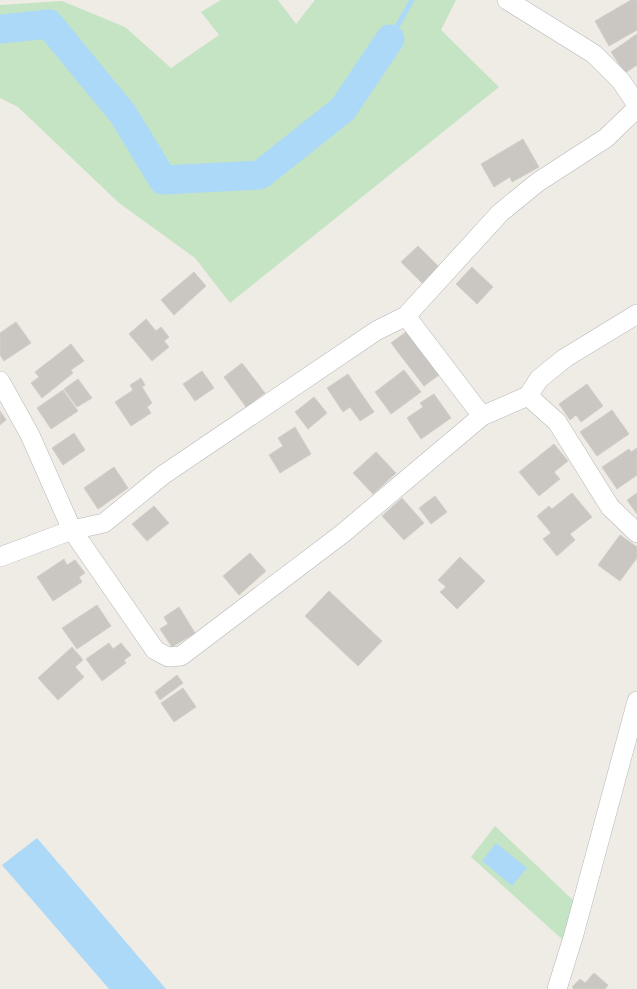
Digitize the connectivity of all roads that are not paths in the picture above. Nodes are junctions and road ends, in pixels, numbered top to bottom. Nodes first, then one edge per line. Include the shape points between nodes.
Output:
1 (507, 0) edge
2 (637, 107) edge
3 (637, 314) edge
4 (406, 316) junction
5 (0, 381) edge
6 (528, 396) junction
7 (482, 416) junction
8 (72, 530) junction
9 (637, 533) edge
10 (0, 557) edge
11 (637, 701) edge
12 (557, 989) edge

1 - 2 street via 594,54 621,80
2 - 4 street via 606,138 538,182 500,213
3 - 6 street via 565,358 539,379
4 - 7 street
4 - 8 street via 376,332 163,475 104,523
5 - 8 street via 30,435
6 - 7 street
6 - 9 street via 557,422 610,507
7 - 8 street via 342,534 181,656 168,657 156,650
8 - 10 street
11 - 12 street

